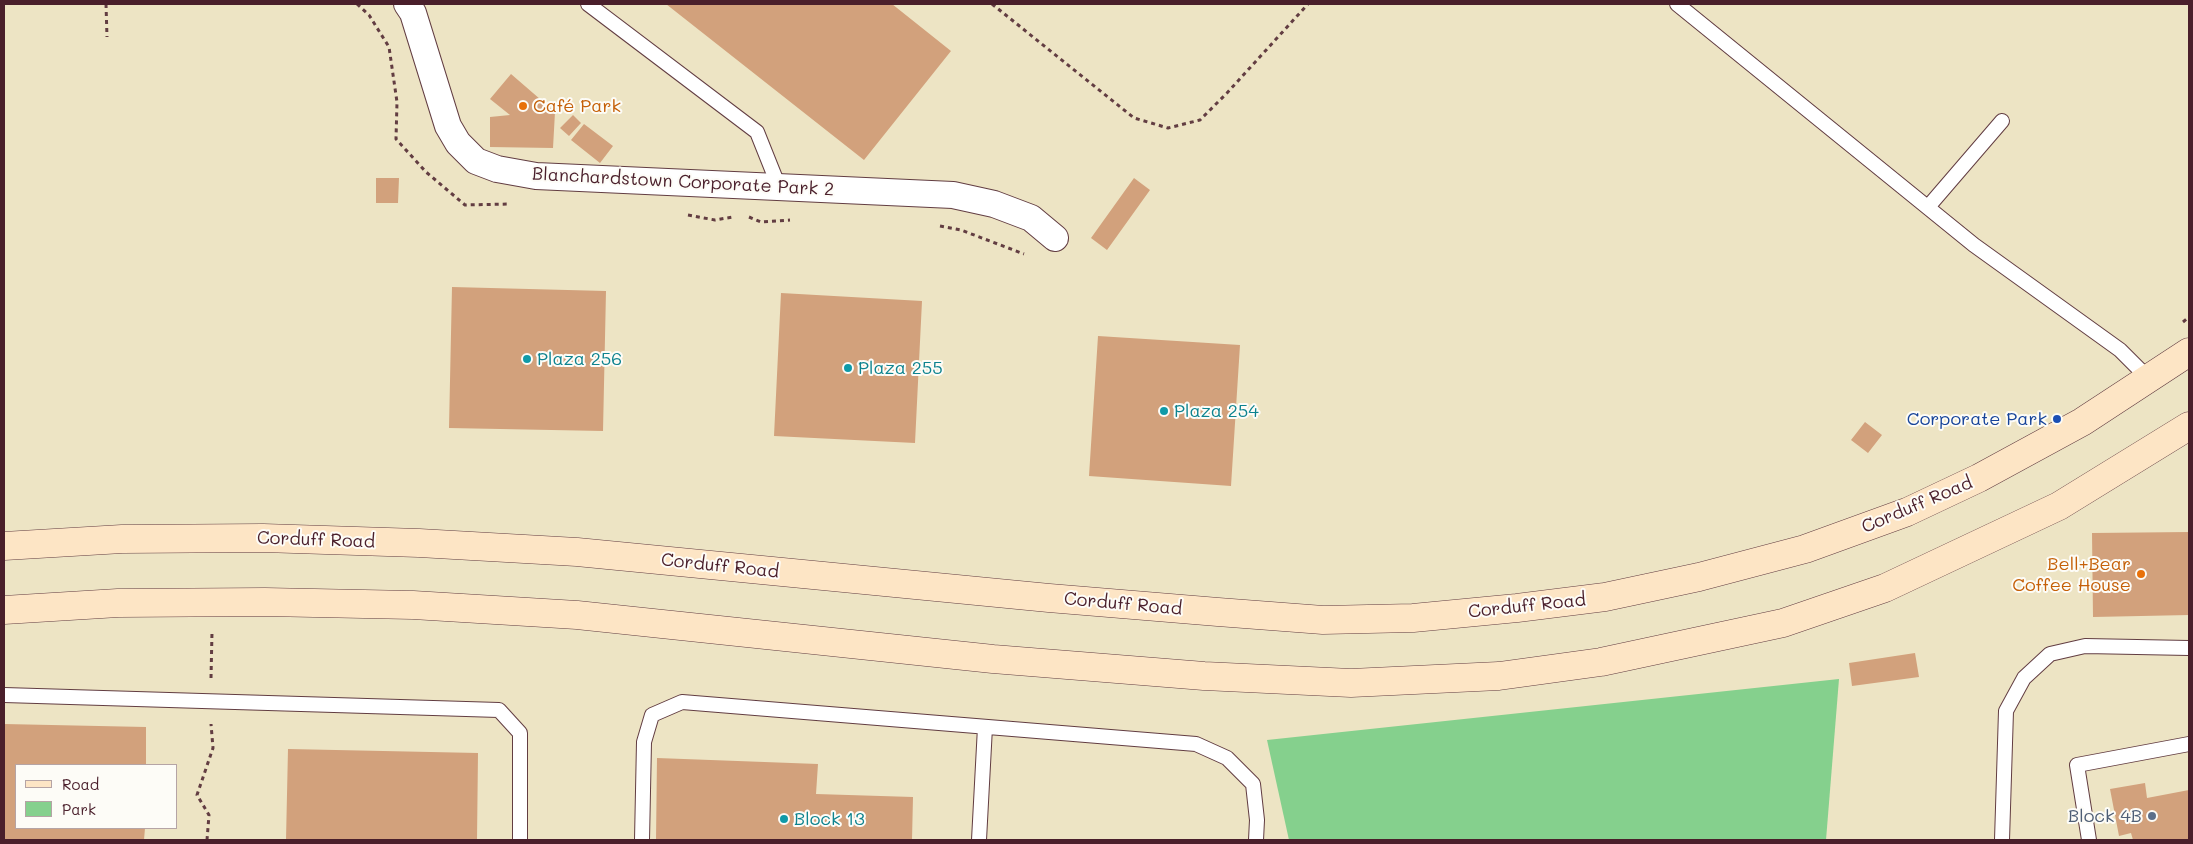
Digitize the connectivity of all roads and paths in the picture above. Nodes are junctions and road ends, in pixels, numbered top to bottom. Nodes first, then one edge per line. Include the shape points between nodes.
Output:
1 (106, 4) edge
2 (407, 4) edge
3 (588, 4) edge
4 (992, 4) edge
5 (1308, 4) edge
6 (1677, 4) edge
7 (107, 37) dead end
8 (2002, 121) dead end
9 (779, 187) junction
10 (1928, 207) junction
11 (1056, 238) dead end
12 (2189, 317) edge
13 (2177, 326) dead end
14 (2189, 352) edge
15 (2150, 380) junction
16 (2189, 426) edge
17 (4, 546) edge
18 (4, 610) edge
19 (212, 631) dead end
20 (2189, 648) edge
21 (4, 695) edge
22 (210, 701) junction
23 (985, 727) junction
24 (2189, 744) edge
25 (207, 840) edge
26 (520, 840) edge
27 (642, 840) edge
28 (979, 840) edge
29 (1256, 840) edge
30 (2002, 840) edge
31 (2089, 840) edge

1 - 7 path
2 - 9 street, Blanchardstown Corporate Park 2 via 413,13 448,126 458,143 476,160 497,169 536,176
3 - 9 lane via 757,132
4 - 5 path via 1134,118 1168,128 1200,120
6 - 10 lane
8 - 10 lane
9 - 11 street, Blanchardstown Corporate Park 2 via 953,195 994,204 1031,218
10 - 15 lane via 1974,245 2120,350
12 - 13 path
14 - 15 street, Corduff Road
15 - 17 street, Corduff Road via 1980,478 1907,512 1805,550 1605,597 1413,618 1323,620 1039,597 576,552 419,543 263,538 131,539
16 - 18 street via 2059,506 1884,588 1782,623 1601,662 1499,676 1351,683 1204,676 993,659 577,615 413,605 118,603
19 - 22 path
20 - 30 lane via 2085,646 2050,654 2024,678 2006,711
21 - 22 lane
22 - 25 path via 213,748 197,795 209,815
22 - 26 lane via 499,710 520,733
23 - 27 lane via 682,702 652,714 644,742
23 - 28 lane
23 - 29 lane via 1196,744 1227,758 1253,784
24 - 31 lane via 2077,765

